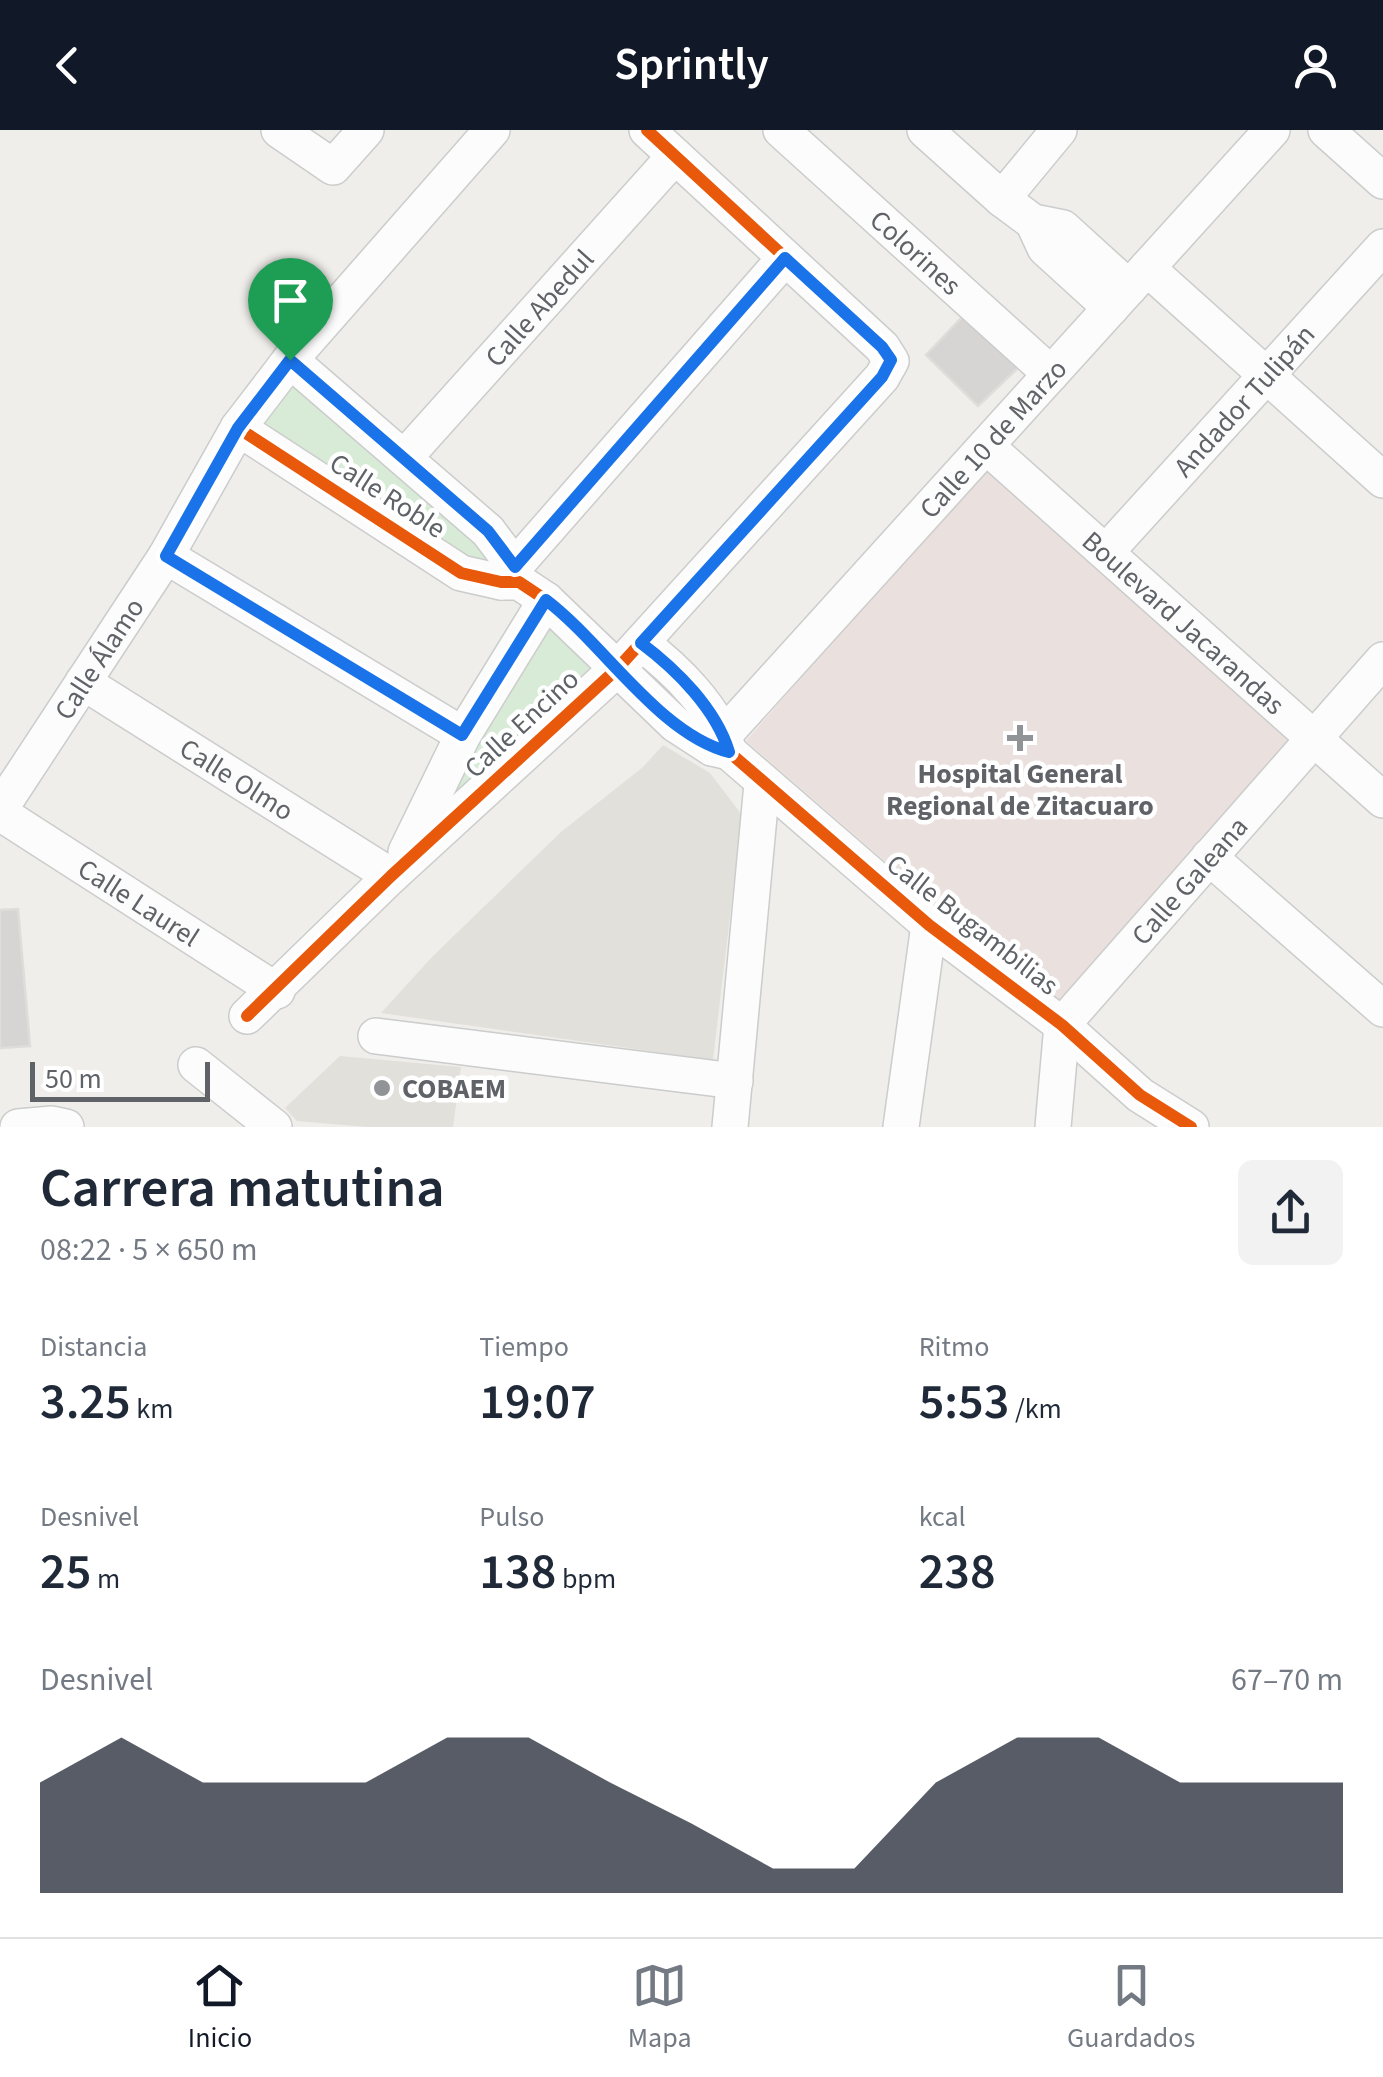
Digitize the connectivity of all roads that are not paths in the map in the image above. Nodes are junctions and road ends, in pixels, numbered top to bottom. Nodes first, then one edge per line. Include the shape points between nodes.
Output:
1 (279, 130) edge
2 (366, 130) edge
3 (492, 130) edge
4 (648, 130) edge
5 (782, 130) edge
6 (925, 130) edge
7 (1060, 130) edge
8 (1272, 130) edge
9 (1337, 133) edge
10 (676, 156) junction
11 (1383, 181) edge
12 (1002, 199) junction
13 (1383, 247) edge
14 (785, 258) junction
15 (1129, 288) junction
16 (290, 360) junction
17 (1050, 374) junction
18 (1266, 376) junction
19 (238, 428) junction
20 (986, 446) junction
21 (404, 458) junction
22 (1383, 480) edge
23 (1106, 552) junction
24 (166, 556) junction
25 (520, 583) junction
26 (630, 656) junction
27 (1383, 660) edge
28 (83, 682) junction
29 (462, 735) junction
30 (1313, 739) junction
31 (721, 745) junction
32 (762, 784) junction
33 (1383, 800) edge
34 (0, 811) edge
35 (1209, 857) junction
36 (394, 874) junction
37 (929, 924) junction
38 (276, 991) junction
39 (1383, 1009) edge
40 (248, 1016) dead end
41 (1062, 1025) junction
42 (376, 1036) dead end
43 (196, 1065) dead end
44 (735, 1080) junction
45 (18, 1126) edge
46 (66, 1127) edge
47 (274, 1127) edge
48 (730, 1127) edge
49 (900, 1127) edge
50 (1053, 1127) edge
51 (1191, 1127) edge

1 - 2 street via 333,167
3 - 16 street, Calle Álamo
4 - 10 street
5 - 17 street, Colorines
6 - 12 street
7 - 12 street
8 - 15 street, Calle 10 de Marzo
9 - 11 street
10 - 14 street
10 - 21 street, Calle Abedul
12 - 15 street via 1034,222 1045,248
13 - 18 street, Andador Tulipán
14 - 25 street, Calle Encino
14 - 26 street, Calle Encino via 891,360
15 - 17 street, Calle 10 de Marzo
15 - 18 street
16 - 19 street, Calle Álamo
16 - 21 street, Calle Roble
17 - 20 street, Calle 10 de Marzo
18 - 22 street
18 - 23 street, Andador Tulipán
19 - 24 street, Calle Álamo
19 - 25 street, Calle Roble via 461,573
20 - 23 street, Boulevard Jacarandas
20 - 31 street, Calle 10 de Marzo
21 - 25 street, Calle Roble via 488,531
23 - 30 street, Boulevard Jacarandas
24 - 28 street, Calle Álamo
24 - 29 street
25 - 26 street, Calle Roble
25 - 29 street, Calle Encino
26 - 31 street, Calle Roble via 675,724
26 - 36 street, Calle Encino
27 - 30 street, Calle Galeana
28 - 34 street, Calle Álamo
28 - 36 street, Calle Olmo
29 - 36 street, Calle Encino
30 - 33 street, Boulevard Jacarandas
30 - 35 street, Calle Galeana
31 - 32 street, Calle Bugambilias
32 - 37 street, Calle Bugambilias
32 - 44 street
34 - 38 street, Calle Laurel
35 - 39 street
35 - 41 street, Calle Galeana
36 - 38 street, Calle Encino
37 - 41 street, Calle Bugambilias
37 - 49 street
38 - 40 street, Calle Encino
41 - 50 street
41 - 51 street, Calle Bugambilias via 1140,1096
42 - 44 street
43 - 47 street
44 - 48 street
45 - 46 street

